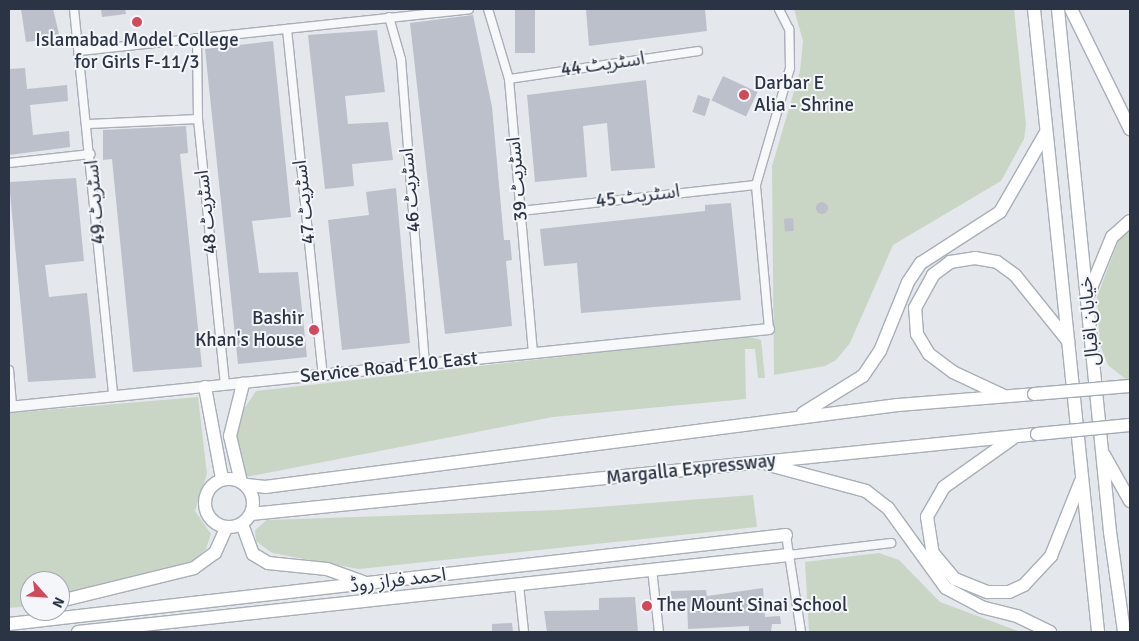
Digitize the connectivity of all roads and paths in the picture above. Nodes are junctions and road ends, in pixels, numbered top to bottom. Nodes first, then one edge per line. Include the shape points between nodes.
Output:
1 (74, 9) edge
2 (469, 9) edge
3 (488, 9) edge
4 (780, 9) edge
5 (1034, 9) edge
6 (1058, 9) edge
7 (1071, 9) edge
8 (389, 17) junction
9 (287, 29) junction
10 (197, 38) junction
11 (79, 51) junction
12 (698, 51) dead end
13 (508, 79) junction
14 (198, 119) junction
15 (88, 124) junction
16 (1130, 129) edge
17 (1045, 134) junction
18 (91, 154) junction
19 (9, 163) edge
20 (756, 185) junction
21 (520, 211) junction
22 (1130, 221) edge
23 (1088, 295) junction
24 (769, 328) joint
25 (1068, 341) junction
26 (533, 353) junction
27 (425, 364) junction
28 (9, 370) edge
29 (323, 375) junction
30 (242, 384) junction
31 (225, 385) junction
32 (1130, 386) edge
33 (205, 387) junction
34 (113, 396) junction
35 (1004, 396) junction
36 (10, 407) edge
37 (794, 418) junction
38 (1130, 424) edge
39 (1015, 436) junction
40 (1102, 453) junction
41 (763, 463) junction
42 (222, 479) junction
43 (1081, 480) junction
44 (244, 484) junction
45 (1130, 501) edge
46 (251, 514) junction
47 (242, 524) junction
48 (226, 528) junction
49 (786, 535) joint
50 (891, 544) dead end
51 (789, 555) junction
52 (652, 569) junction
53 (369, 584) junction
54 (519, 585) junction
55 (70, 599) edge
56 (225, 601) junction
57 (228, 616) junction
58 (28, 622) joint
59 (9, 624) edge
60 (78, 632) edge
61 (524, 632) edge
62 (659, 632) edge
63 (801, 632) edge
64 (1050, 632) edge
65 (1098, 632) edge
66 (1124, 632) edge

1 - 11 street, اسٹریٹ 49
2 - 8 street
3 - 13 street, اسٹریٹ 39
4 - 20 street via 789,29 790,68
5 - 17 main road, خیابان اقبال
6 - 23 main road, خیابان اقبال
7 - 16 main road
8 - 9 street
8 - 27 street, اسٹریٹ 46 via 401,59
9 - 10 street
9 - 29 street, اسٹریٹ 47
10 - 11 street
10 - 14 street, اسٹریٹ 48
11 - 15 street, اسٹریٹ 49
12 - 13 street, اسٹریٹ 44
13 - 21 street, اسٹریٹ 39
14 - 15 street
14 - 31 street, اسٹریٹ 48
15 - 18 street, اسٹریٹ 49
17 - 25 main road, خیابان اقبال
17 - 37 main road via 1000,212 922,263 908,282 880,351 863,376
18 - 19 street
18 - 34 street, اسٹریٹ 49
20 - 21 street, اسٹریٹ 45
20 - 24 street
21 - 26 street, اسٹریٹ 39
22 - 23 main road via 1112,237
23 - 40 main road, خیابان اقبال
24 - 26 street, Service Road F10 East
25 - 35 main road via 1015,275 997,262 974,258 950,262 933,275 915,308 917,334 929,354 953,372
25 - 43 main road, خیابان اقبال
26 - 27 street, Service Road F10 East
27 - 29 street, Service Road F10 East
28 - 36 street
29 - 30 street, Service Road F10 East
30 - 31 street, Service Road F10 East
30 - 44 main road via 230,436
31 - 33 street, Service Road F10 East
32 - 35 main road, Margalla Expressway, bridge
33 - 34 street, Service Road F10 East
33 - 42 main road
34 - 36 street, Service Road F10 East
35 - 37 main road, Margalla Expressway
37 - 44 main road, Margalla Expressway via 265,487
38 - 39 main road, Margalla Expressway, bridge
39 - 41 main road, Margalla Expressway
39 - 43 main road via 955,476 931,508 928,517 933,553 955,579 988,592 1009,592 1024,585 1051,556
40 - 45 main road
40 - 66 main road, خیابان اقبال
41 - 46 main road, Margalla Expressway
41 - 64 main road via 866,491 888,508 946,588 981,607 1017,616
42 - 44 main road
42 - 48 main road via 211,486 205,510 212,522
43 - 65 main road, خیابان اقبال
44 - 46 main road via 254,496
46 - 47 main road
47 - 48 main road
47 - 53 main road via 253,554 268,563 327,569
48 - 55 main road via 216,553 194,568
49 - 51 street
49 - 53 main road, احمد فراز روڈ
50 - 51 street
51 - 52 main road, احمد فراز روڈ
51 - 63 street
52 - 54 main road, احمد فراز روڈ
52 - 62 street
53 - 56 main road, احمد فراز روڈ
54 - 57 main road, احمد فراز روڈ
54 - 61 street
56 - 57 main road via 233,608
56 - 58 main road, احمد فراز روڈ
57 - 60 main road, احمد فراز روڈ
58 - 59 main road, احمد فراز روڈ

